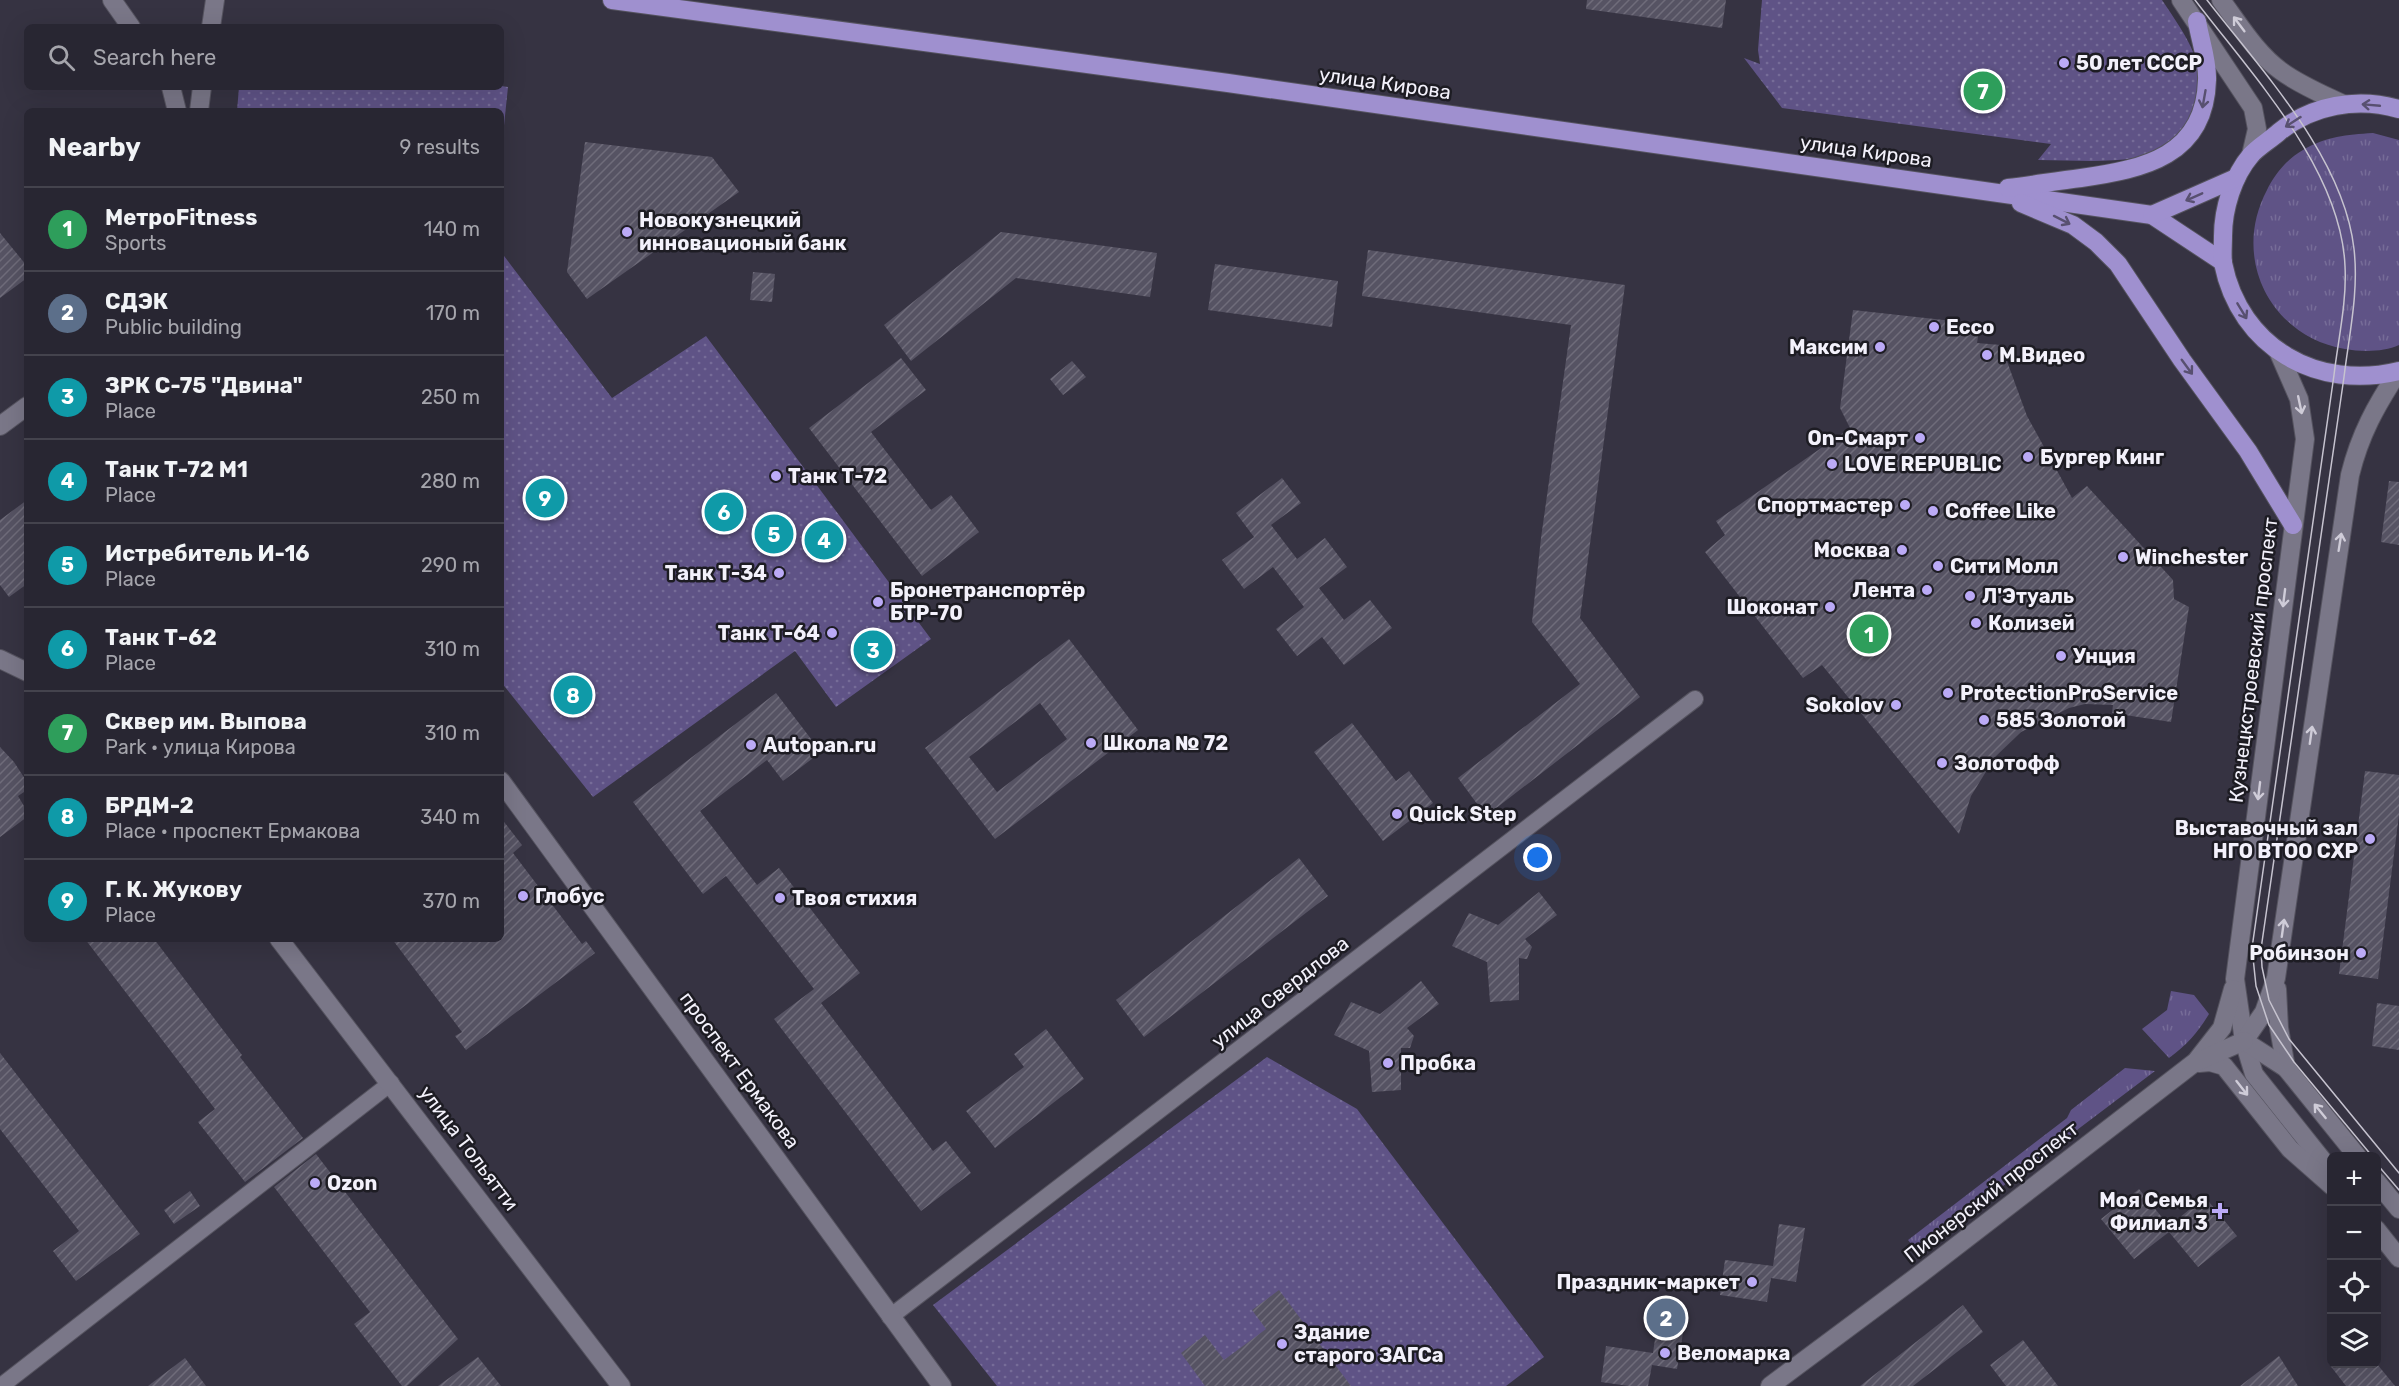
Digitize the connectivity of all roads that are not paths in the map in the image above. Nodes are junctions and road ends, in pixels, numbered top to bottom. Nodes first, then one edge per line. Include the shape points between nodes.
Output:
1 (112, 0) edge
2 (215, 0) edge
3 (612, 0) edge
4 (2181, 0) edge
5 (2221, 0) edge
6 (2197, 21) junction
7 (129, 24) edge
8 (211, 24) edge
9 (172, 90) edge
10 (202, 90) edge
11 (2343, 104) junction
12 (176, 108) edge
13 (199, 108) edge
14 (2399, 109) edge
15 (2251, 155) junction
16 (2236, 178) junction
17 (1989, 191) junction
18 (2152, 215) junction
19 (2223, 262) junction
20 (2278, 351) junction
21 (2399, 371) edge
22 (24, 407) edge
23 (0, 426) edge
24 (2293, 525) junction
25 (0, 659) edge
26 (24, 671) edge
27 (1695, 699) dead end
28 (504, 785) edge
29 (281, 942) edge
30 (2276, 978) junction
31 (2235, 980) junction
32 (2244, 1041) junction
33 (2194, 1063) junction
34 (2286, 1068) junction
35 (390, 1083) junction
36 (2354, 1152) edge
37 (2327, 1167) edge
38 (2327, 1182) edge
39 (2381, 1187) edge
40 (2399, 1209) edge
41 (2381, 1235) edge
42 (2399, 1258) edge
43 (890, 1317) junction
44 (1, 1386) edge
45 (621, 1386) edge
46 (942, 1386) edge
47 (1770, 1386) edge

1 - 7 main road
2 - 8 main road
3 - 17 main road, улица Кирова
4 - 6 main road
11 -> 5 main road via 2280,71
6 - 15 main road via 2253,108 2257,129
6 -> 17 main road via 2207,78 2204,104 2198,124 2174,151 2132,169
9 - 12 main road
10 - 13 main road
14 -> 11 main road
11 -> 15 main road via 2298,118
15 - 16 main road
16 -> 18 main road
16 - 19 main road via 2223,219
17 - 18 main road, улица Кирова
17 -> 24 main road via 2073,225 2118,264 2248,451
18 - 19 main road, улица Кирова
19 -> 20 main road via 2233,296 2252,327
20 - 21 main road via 2309,368 2334,375 2371,377
20 -> 24 main road, Кузнецкстроевский проспект via 2299,399 2305,440
30 -> 21 main road via 2350,475 2357,446 2374,409
22 - 23 main road
24 -> 31 main road, Кузнецкстроевский проспект
25 - 26 main road
27 - 43 street, улица Свердлова
28 - 43 main road, проспект Ермакова
29 - 35 main road, улица Тольятти
30 - 32 main road via 2264,1012
30 - 34 main road
31 - 32 main road, Кузнецкстроевский проспект
31 - 33 main road, Кузнецкстроевский проспект via 2222,1028
32 - 33 main road, Пионерский проспект
32 - 34 main road
32 - 37 main road, Кузнецкстроевский проспект via 2254,1074
33 -> 38 main road via 2223,1066 2290,1149
33 - 47 main road, Пионерский проспект
36 -> 34 main road
35 - 44 street
35 - 45 main road, улица Тольятти
39 - 40 main road
41 - 42 main road
43 - 46 main road, проспект Ермакова

